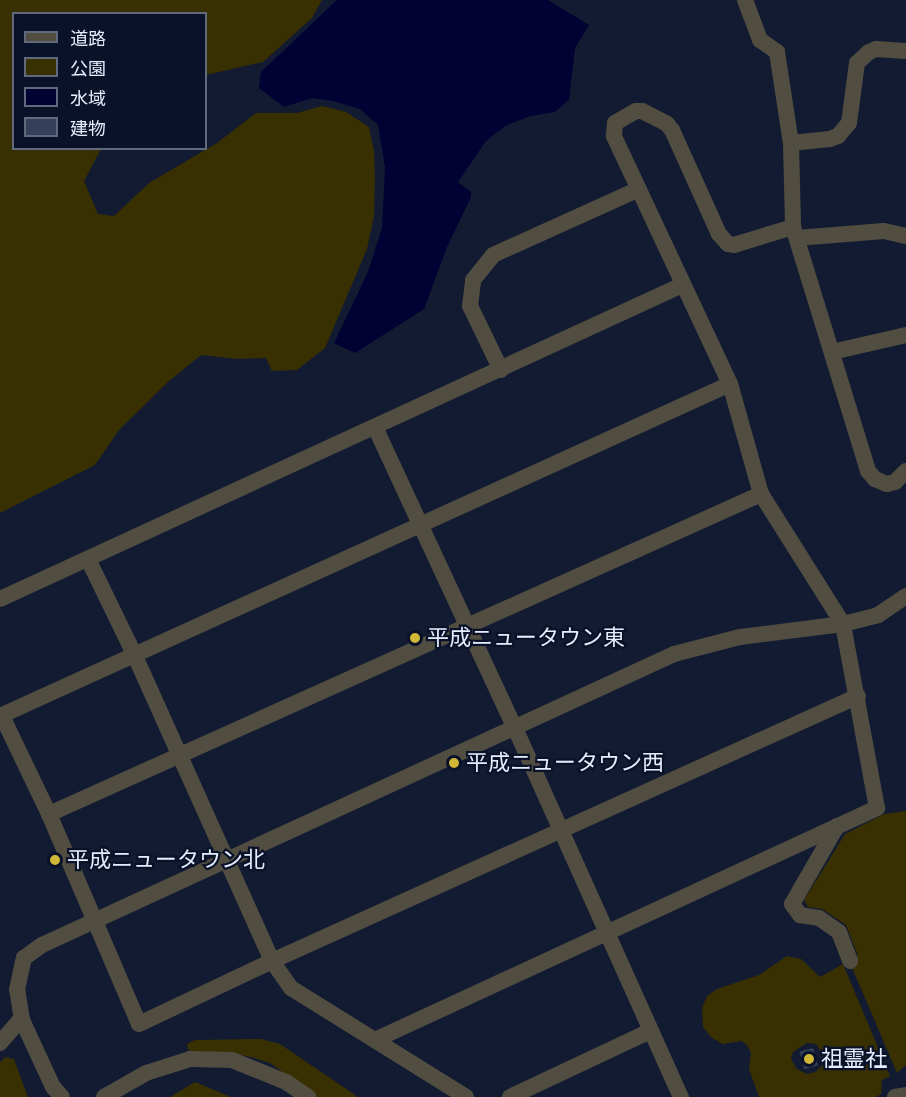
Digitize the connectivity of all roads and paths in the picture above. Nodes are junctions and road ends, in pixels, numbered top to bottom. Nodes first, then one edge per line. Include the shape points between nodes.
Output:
1 (745, 0) edge
2 (906, 51) edge
3 (790, 143) junction
4 (639, 189) junction
5 (795, 232) junction
6 (906, 236) edge
7 (682, 285) junction
8 (906, 335) edge
9 (832, 352) junction
10 (501, 370) junction
11 (730, 384) junction
12 (375, 427) junction
13 (906, 471) edge
14 (761, 494) junction
15 (420, 526) junction
16 (88, 559) junction
17 (905, 598) edge
18 (0, 599) edge
19 (843, 624) junction
20 (466, 627) junction
21 (135, 656) junction
22 (858, 696) junction
23 (1, 716) edge
24 (515, 728) junction
25 (178, 754) junction
26 (49, 814) junction
27 (837, 826) junction
28 (560, 831) junction
29 (228, 861) junction
30 (93, 922) junction
31 (607, 931) junction
32 (272, 961) junction
33 (850, 961) dead end
34 (22, 1018) junction
35 (650, 1031) junction
36 (376, 1039) junction
37 (0, 1043) edge
38 (906, 1095) edge
39 (62, 1097) edge
40 (104, 1097) edge
41 (308, 1097) edge
42 (466, 1097) edge
43 (510, 1097) edge
44 (681, 1097) edge
45 (896, 1097) edge

1 - 3 street via 760,40 777,52
2 - 3 street via 876,50 857,63 849,123 838,136
3 - 5 street
4 - 5 street via 613,128 619,119 642,111 658,117 672,130 723,240 734,245
4 - 7 street
4 - 10 street via 493,255 473,280 470,306
5 - 6 street via 884,231
5 - 9 street
7 - 10 street
7 - 11 street
8 - 9 street
9 - 13 street via 871,476 891,484
10 - 12 street
11 - 14 street
11 - 15 street
12 - 15 street
12 - 16 street
14 - 19 street
14 - 20 street
15 - 20 street
15 - 21 street
16 - 18 street
16 - 21 street
17 - 19 street via 878,615
19 - 22 street
19 - 24 street via 740,637 674,654
20 - 24 street
20 - 25 street
21 - 23 street
21 - 25 street
22 - 27 street via 877,808
22 - 28 street
23 - 26 street
24 - 28 street
24 - 29 street
25 - 26 street
25 - 29 street
26 - 30 street
27 - 31 street
27 - 33 street via 792,904 800,915 819,918 839,932
28 - 31 street
28 - 32 street
29 - 30 street
29 - 32 street
30 - 32 street via 139,1024
30 - 34 street via 42,945 24,958 17,990
31 - 35 street
31 - 36 street
32 - 36 street via 291,988
34 - 37 street
34 - 39 street via 53,1087
35 - 43 street
35 - 44 street
36 - 42 street
38 - 45 street
40 - 41 street via 146,1073 190,1059 232,1060 286,1082

